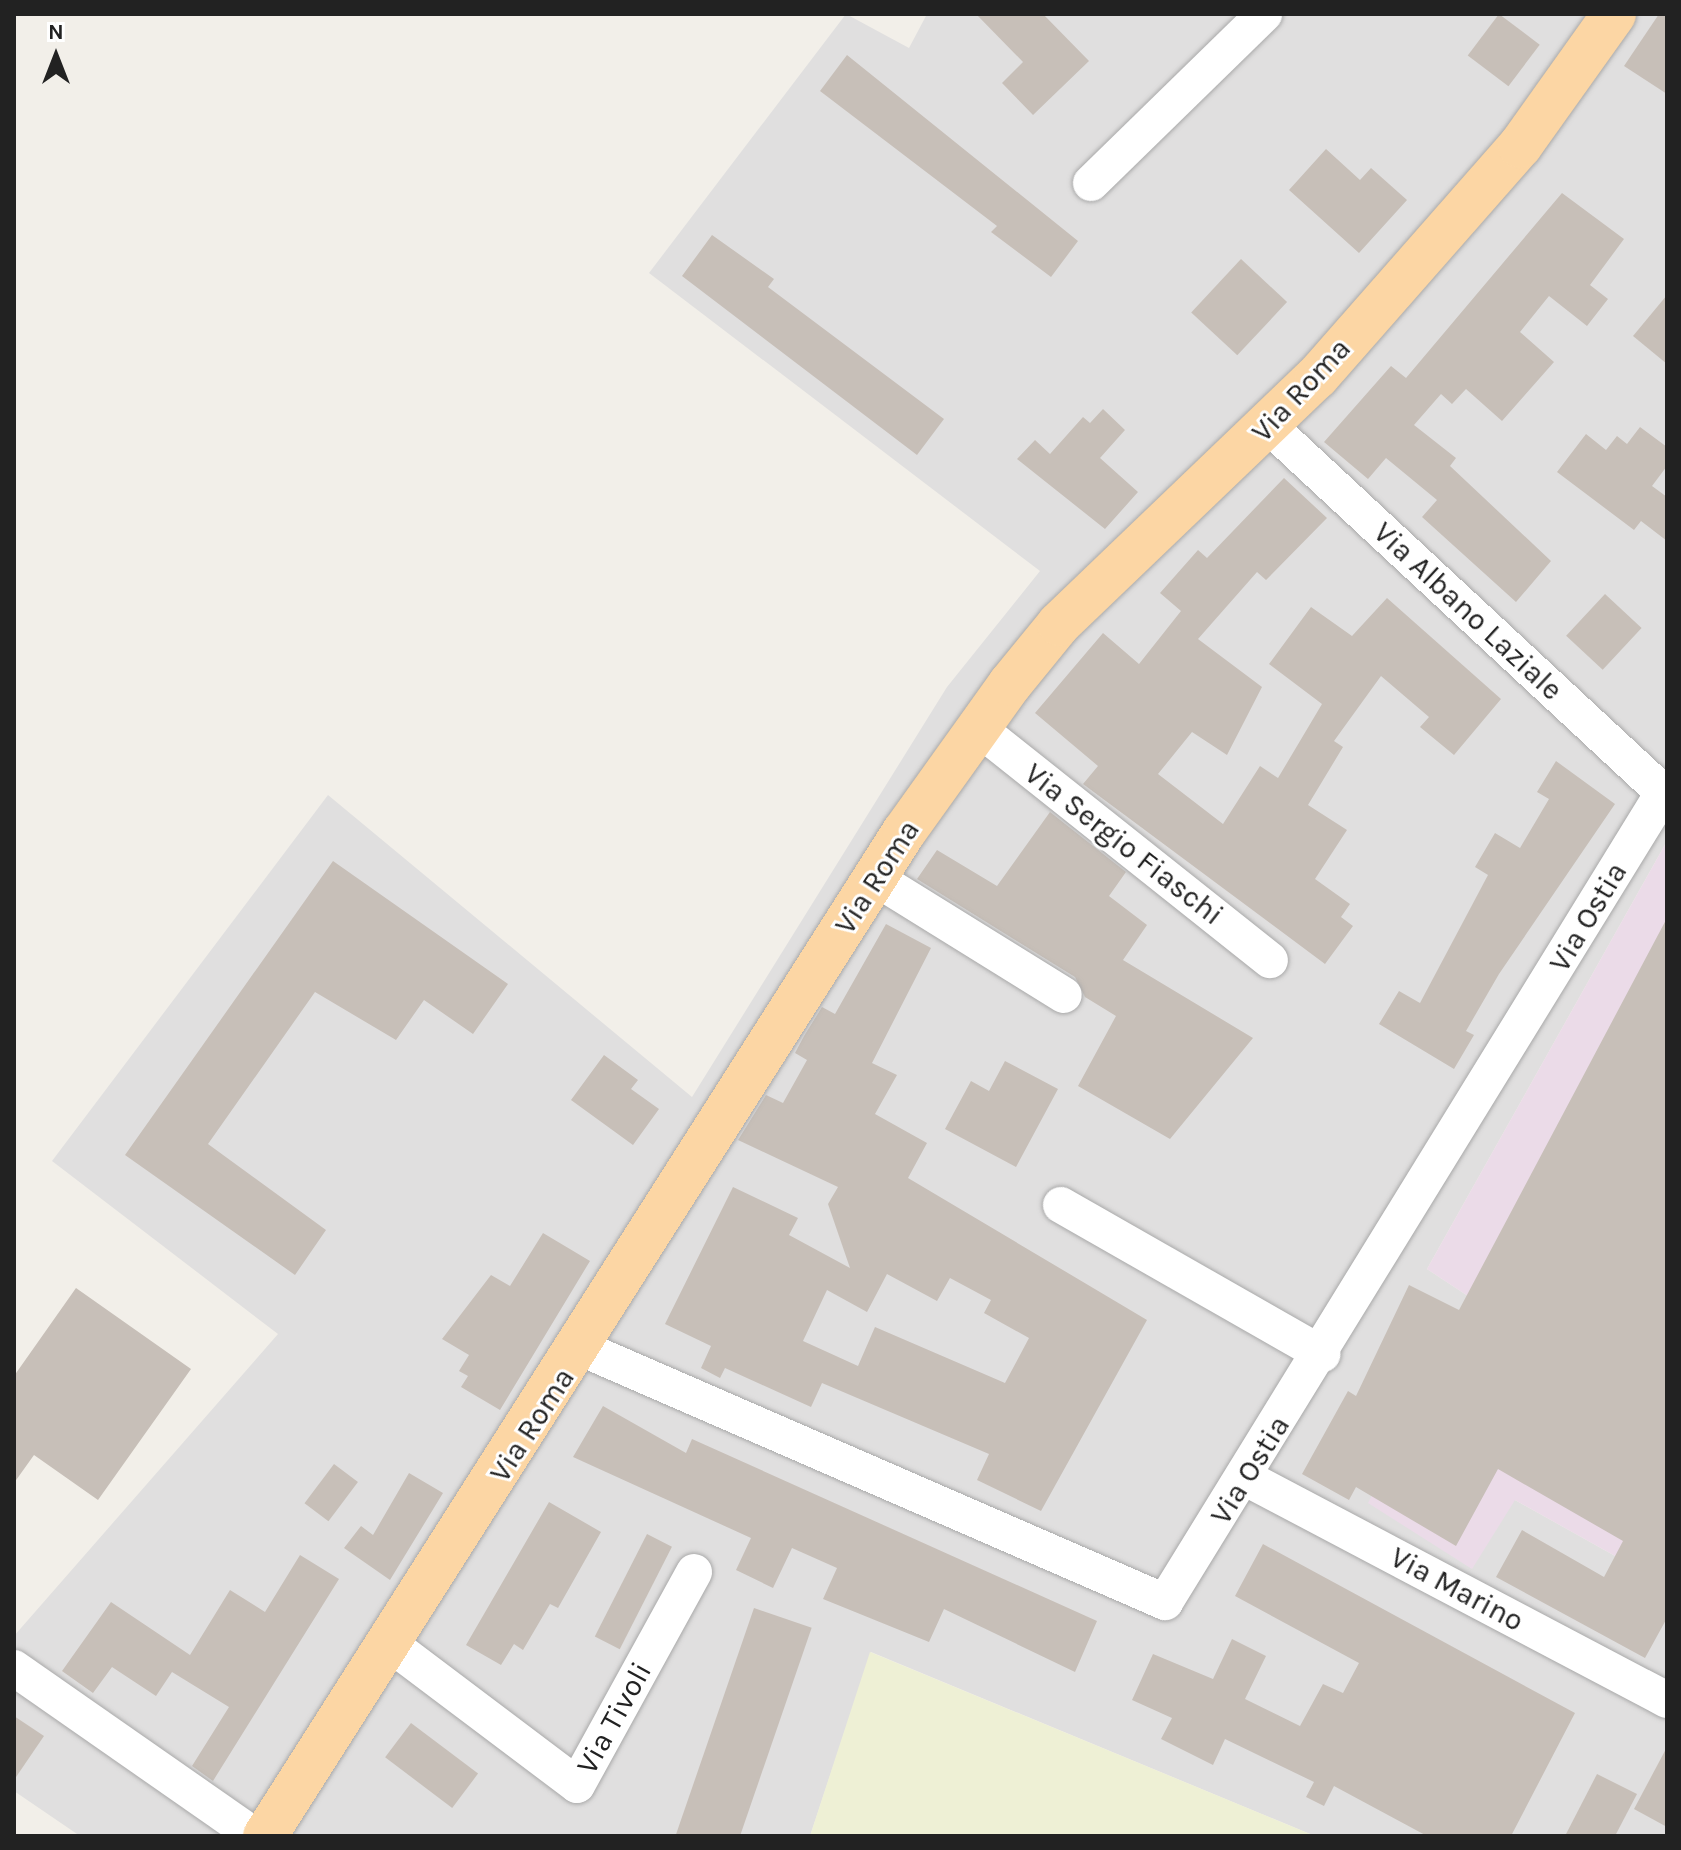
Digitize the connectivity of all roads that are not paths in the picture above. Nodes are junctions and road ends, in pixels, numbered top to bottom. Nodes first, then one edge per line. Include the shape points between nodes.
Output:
1 (1264, 14) edge
2 (1584, 14) edge
3 (1614, 14) edge
4 (1583, 62) junction
5 (1091, 183) dead end
6 (1270, 427) junction
7 (978, 728) junction
8 (1665, 794) edge
9 (875, 878) junction
10 (1270, 960) dead end
11 (1064, 995) dead end
12 (1061, 1205) dead end
13 (581, 1348) junction
14 (1322, 1354) junction
15 (1246, 1478) junction
16 (694, 1572) dead end
17 (390, 1644) junction
18 (14, 1668) edge
19 (1667, 1700) edge
20 (255, 1836) edge
21 (265, 1836) edge

1 - 5 street
2 - 4 main road
3 - 4 main road, Via Roma
4 - 6 main road, Via Roma via 1520,146
6 - 7 main road, Via Roma via 1059,624
6 - 8 street, Via Albano Laziale
7 - 9 main road, Via Roma
7 - 10 street, Via Sergio Fiaschi
8 - 14 street, Via Ostia
9 - 11 street
9 - 13 main road, Via Roma
12 - 14 street
13 - 15 street, Via Ostia via 1165,1602
13 - 17 main road, Via Roma
14 - 15 street, Via Ostia
15 - 19 street, Via Marino
16 - 17 street, Via Tivoli via 577,1785
17 - 21 main road, Via Roma
18 - 20 street

